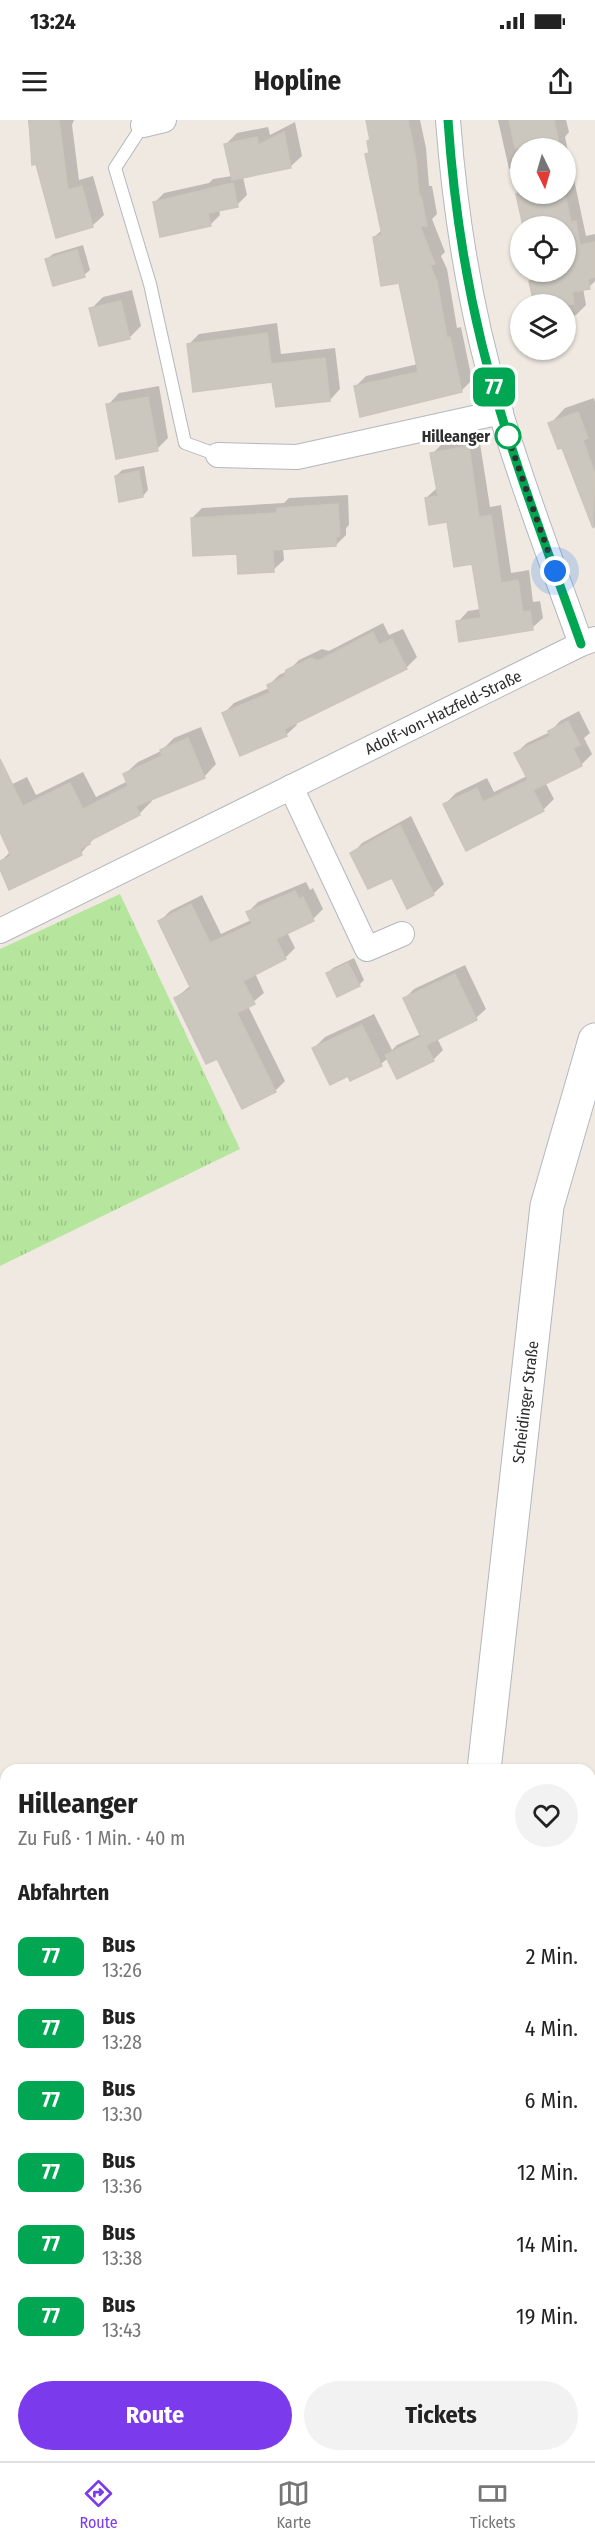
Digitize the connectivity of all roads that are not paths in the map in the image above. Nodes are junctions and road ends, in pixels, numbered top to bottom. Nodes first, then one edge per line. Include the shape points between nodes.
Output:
1 (448, 120) edge
2 (154, 122) edge
3 (501, 412) junction
4 (218, 455) joint
5 (588, 641) edge
6 (291, 787) junction
7 (0, 931) edge
8 (402, 934) dead end
9 (595, 1040) edge
10 (484, 1764) edge

1 - 3 street via 462,245
2 - 4 lane via 115,168 150,284 185,443
3 - 4 street via 297,457
3 - 5 street
5 - 6 street, Adolf-von-Hatzfeld-Straße
6 - 7 street, Adolf-von-Hatzfeld-Straße
6 - 8 street via 367,949
9 - 10 main road, Scheidinger Straße via 547,1206

